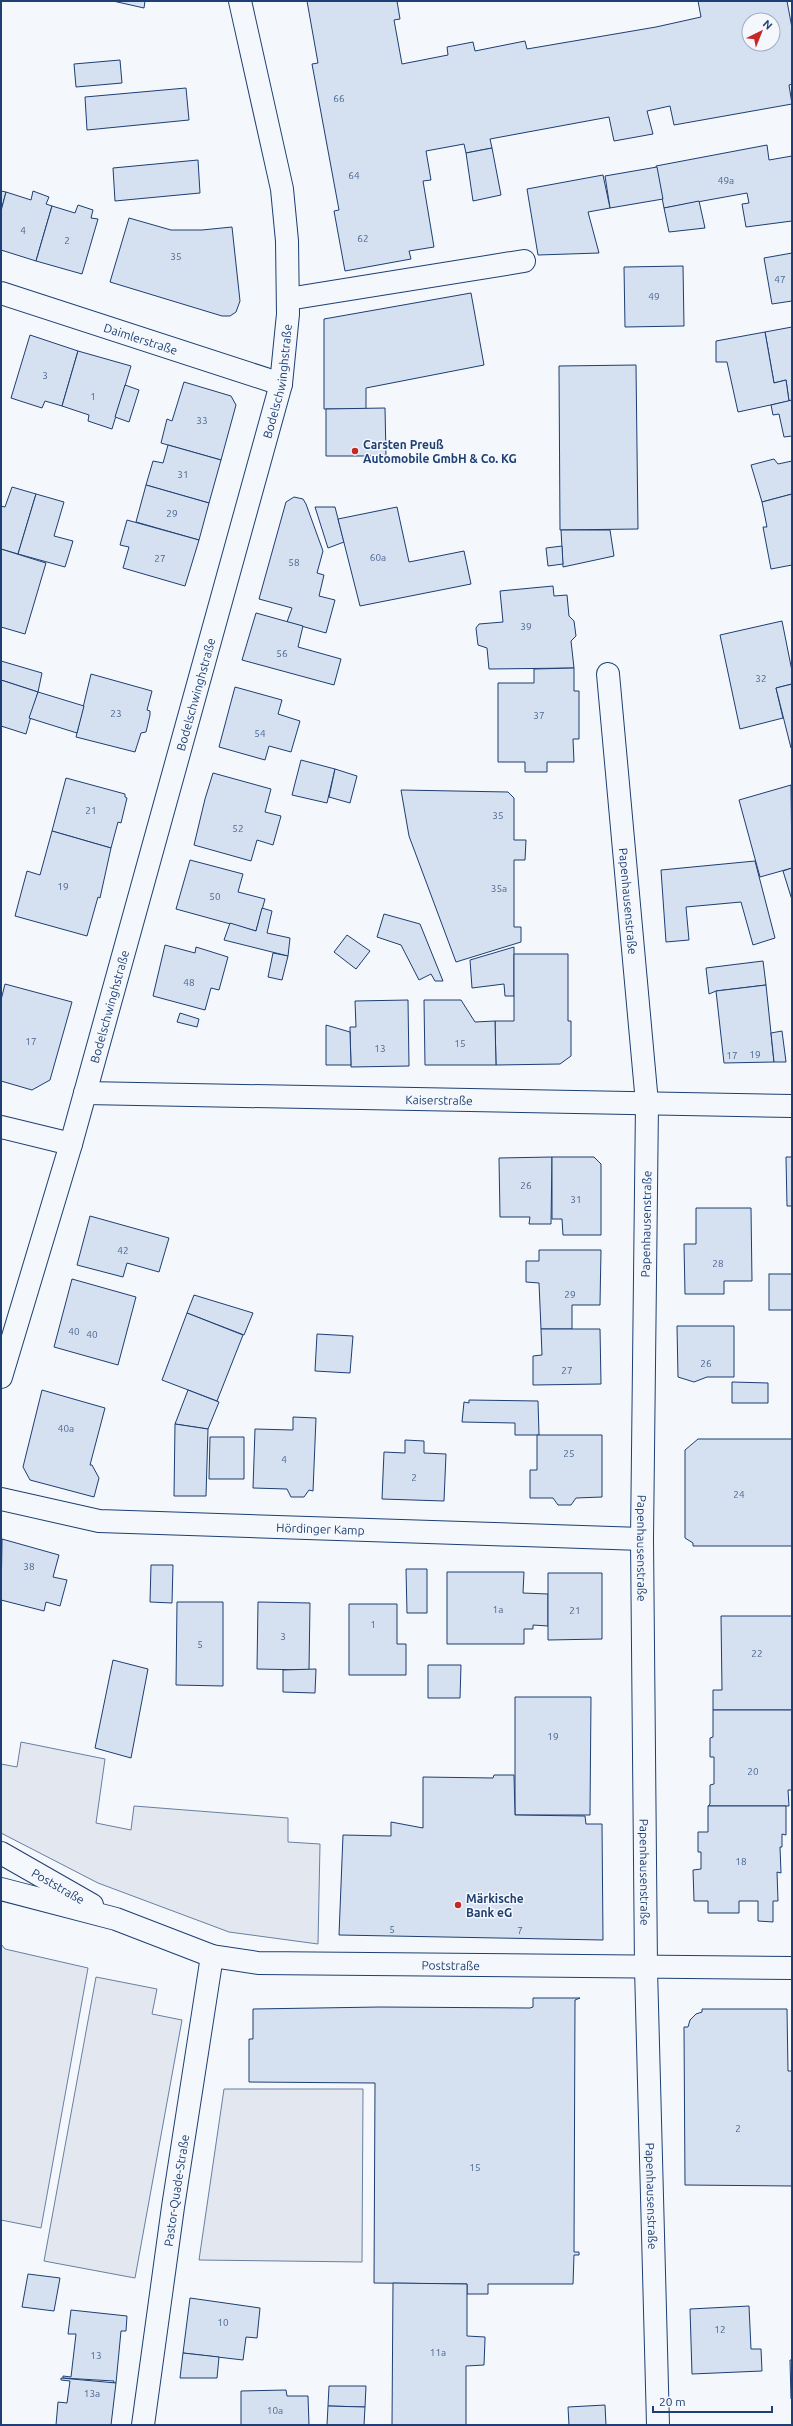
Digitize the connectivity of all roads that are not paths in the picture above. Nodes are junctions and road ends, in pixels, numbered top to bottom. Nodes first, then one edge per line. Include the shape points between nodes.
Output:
1 (240, 1) edge
2 (524, 261) dead end
3 (1, 293) edge
4 (288, 299) junction
5 (281, 384) junction
6 (608, 674) dead end
7 (85, 1093) junction
8 (647, 1103) junction
9 (792, 1106) edge
10 (1, 1127) edge
11 (71, 1144) junction
12 (1, 1377) edge
13 (1, 1499) edge
14 (642, 1539) junction
15 (1, 1853) edge
16 (1, 1889) edge
17 (116, 1919) junction
18 (212, 1956) junction
19 (646, 1968) junction
20 (792, 1968) edge
21 (143, 2425) edge
22 (658, 2425) edge

1 - 4 street, Bodelschwinghstraße via 282,189 287,241
2 - 4 street
3 - 5 street, Daimlerstraße
4 - 5 street, Bodelschwinghstraße
5 - 7 street, Bodelschwinghstraße
6 - 8 street, Papenhausenstraße
7 - 8 street, Kaiserstraße
7 - 11 street, Bodelschwinghstraße
8 - 9 street, Kaiserstraße
8 - 14 street, Papenhausenstraße
10 - 11 street
11 - 12 street, Bodelschwinghstraße
13 - 14 street, Hördinger Kamp via 98,1521
14 - 19 street, Papenhausenstraße
15 - 17 street, Poststraße
16 - 17 street, Poststraße
17 - 18 street, Poststraße
18 - 19 street, Poststraße via 258,1963
18 - 21 street, Pastor-Quade-Straße
19 - 20 street, Poststraße
19 - 22 street, Papenhausenstraße

